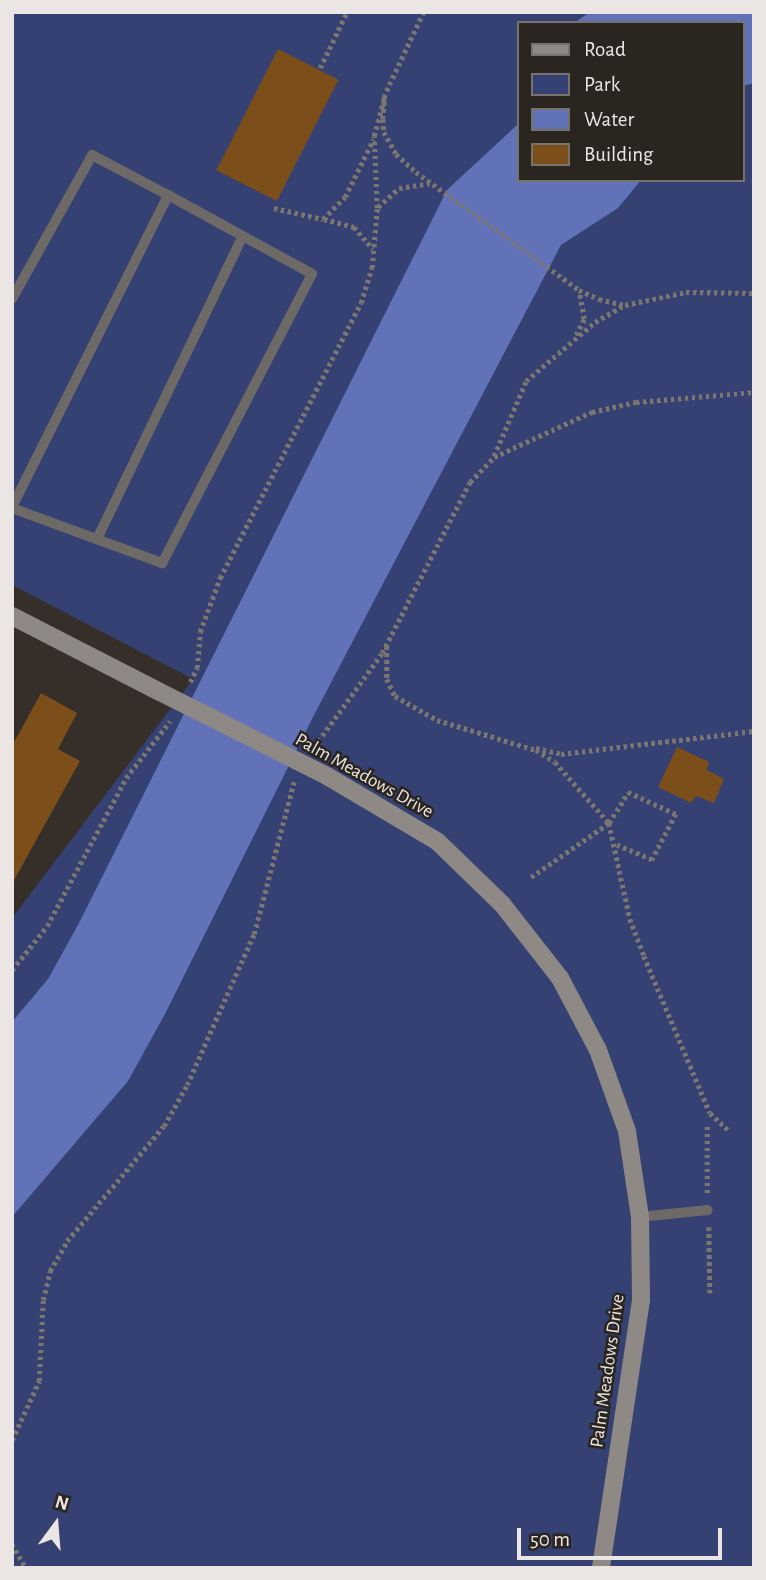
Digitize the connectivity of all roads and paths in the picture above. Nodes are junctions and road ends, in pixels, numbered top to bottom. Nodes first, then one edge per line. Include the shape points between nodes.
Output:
1 (347, 12) edge
2 (424, 12) edge
3 (320, 68) dead end
4 (385, 95) junction
5 (374, 136) junction
6 (430, 183) junction
7 (168, 195) junction
8 (274, 208) dead end
9 (377, 208) junction
10 (323, 219) junction
11 (243, 236) junction
12 (374, 251) junction
13 (579, 290) junction
14 (754, 293) edge
15 (12, 299) edge
16 (625, 305) junction
17 (574, 339) junction
18 (754, 392) edge
19 (494, 457) junction
20 (12, 507) edge
21 (97, 539) junction
22 (12, 616) edge
23 (388, 642) junction
24 (186, 690) dead end
25 (174, 713) dead end
26 (754, 731) edge
27 (522, 745) junction
28 (309, 756) dead end
29 (298, 776) dead end
30 (609, 823) junction
31 (617, 845) junction
32 (531, 877) dead end
33 (12, 970) edge
34 (728, 1130) dead end
35 (708, 1210) dead end
36 (640, 1217) junction
37 (12, 1440) edge
38 (12, 1544) edge
39 (26, 1568) edge
40 (601, 1568) edge

1 - 3 path
2 - 4 path
4 - 5 path
4 - 6 path via 384,132 396,154
5 - 9 path
5 - 10 path via 345,197
6 - 9 path via 399,188
6 - 13 path
7 - 11 lane
7 - 15 lane via 92,155
7 - 20 lane
8 - 10 path
9 - 12 path
10 - 12 path via 354,227
11 - 21 lane
11 - 21 lane via 312,274 162,563
12 - 24 path via 361,303 220,578 200,632 197,668
13 - 16 path
13 - 17 path via 584,319
14 - 16 path via 687,292
16 - 17 path
17 - 19 path via 526,381
18 - 19 path via 636,402 592,412
19 - 23 path via 470,482
20 - 21 lane
22 - 36 street, Palm Meadows Drive, bridge via 327,776 438,842 502,904 560,978 598,1050 627,1131
23 - 27 path via 387,679 403,702 437,720
23 - 28 path via 359,690
25 - 33 path via 126,778 47,926
26 - 27 path via 561,754
27 - 30 path via 555,762
29 - 37 path via 254,934 187,1084 164,1126 67,1241 50,1271 43,1300 39,1381
30 - 31 path
30 - 31 path via 628,792 676,814 652,860
30 - 32 path
31 - 34 path via 631,919 644,956 710,1113
35 - 36 lane
36 - 40 street, Palm Meadows Drive via 641,1300
38 - 39 path

